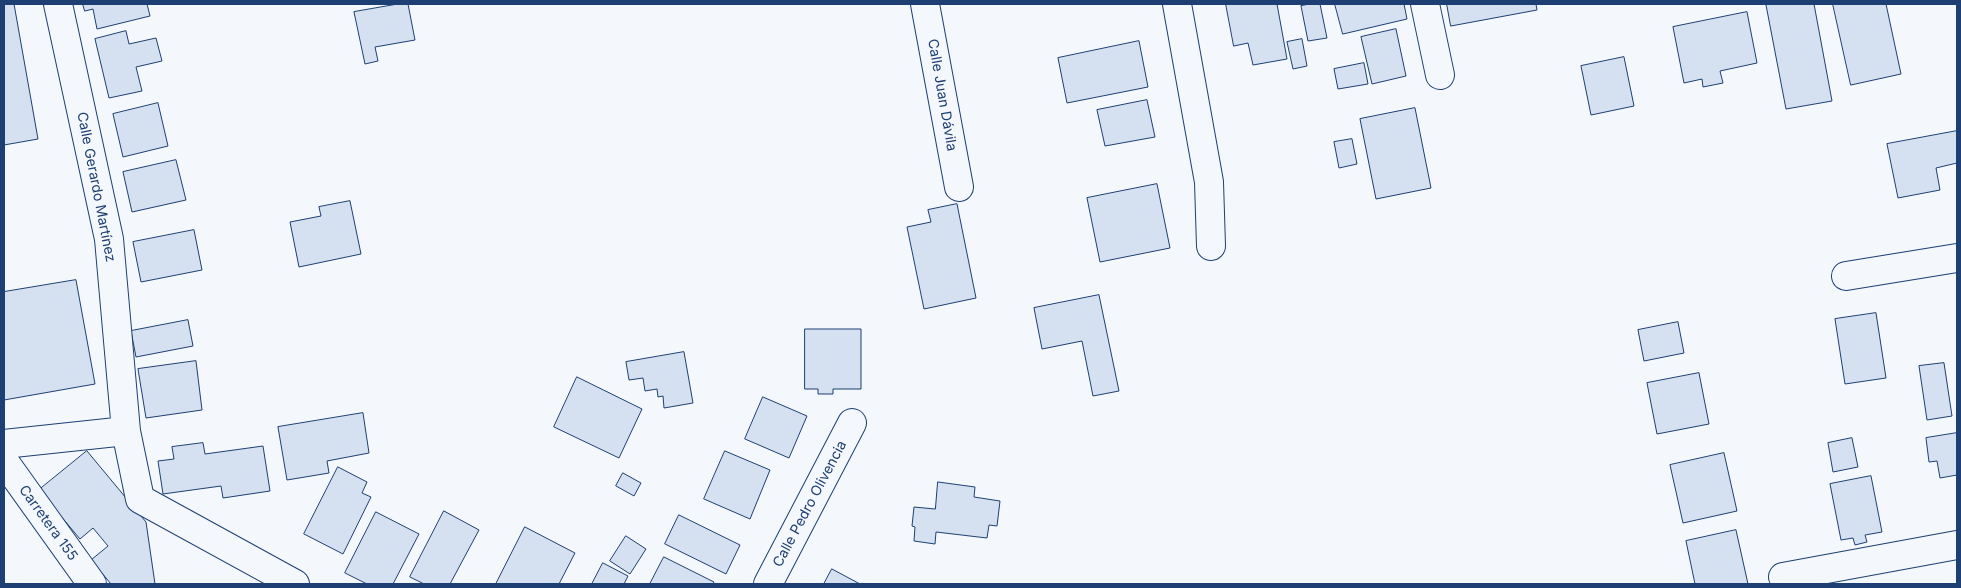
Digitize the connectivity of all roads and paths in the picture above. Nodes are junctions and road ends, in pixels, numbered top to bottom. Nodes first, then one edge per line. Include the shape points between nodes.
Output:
1 (58, 4) edge
2 (925, 4) edge
3 (1177, 4) edge
4 (1425, 4) edge
5 (1440, 75) dead end
6 (959, 187) dead end
7 (1211, 246) dead end
8 (1957, 258) edge
9 (1846, 276) dead end
10 (852, 423) dead end
11 (126, 431) junction
12 (4, 444) edge
13 (4, 461) edge
14 (1957, 545) edge
15 (1783, 578) dead end
16 (92, 584) edge
17 (296, 584) edge
18 (768, 584) edge

1 - 11 street, Calle Gerardo Martínez via 109,239
2 - 6 street, Calle Juan Dávila
3 - 7 street via 1209,182
4 - 5 street
8 - 9 street
10 - 18 street, Calle Pedro Olivencia
11 - 12 street
11 - 17 street, Calle Gerardo Martínez via 140,499
13 - 16 street, Carretera 155
14 - 15 street

